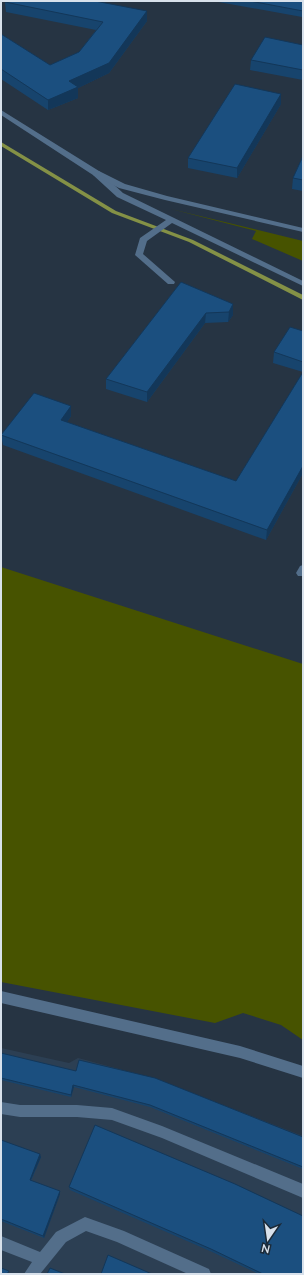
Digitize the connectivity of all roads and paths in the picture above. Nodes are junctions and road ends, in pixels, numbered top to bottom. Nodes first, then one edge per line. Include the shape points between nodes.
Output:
1 (1, 112) edge
2 (96, 174) junction
3 (172, 220) junction
4 (303, 230) edge
5 (171, 282) dead end
6 (303, 284) edge
7 (1, 997) edge
8 (303, 1072) edge
9 (1, 1108) edge
10 (303, 1190) edge
11 (1, 1244) edge
12 (42, 1260) junction
13 (31, 1274) edge
14 (204, 1274) edge

1 - 2 street
2 - 3 street via 120,195
2 - 4 street via 138,191
3 - 5 street via 143,240 139,255
3 - 6 street
7 - 8 street via 240,1052
9 - 10 street via 20,1112 77,1111 112,1114
11 - 12 street
12 - 13 street
12 - 14 street via 62,1237 85,1224 119,1236

